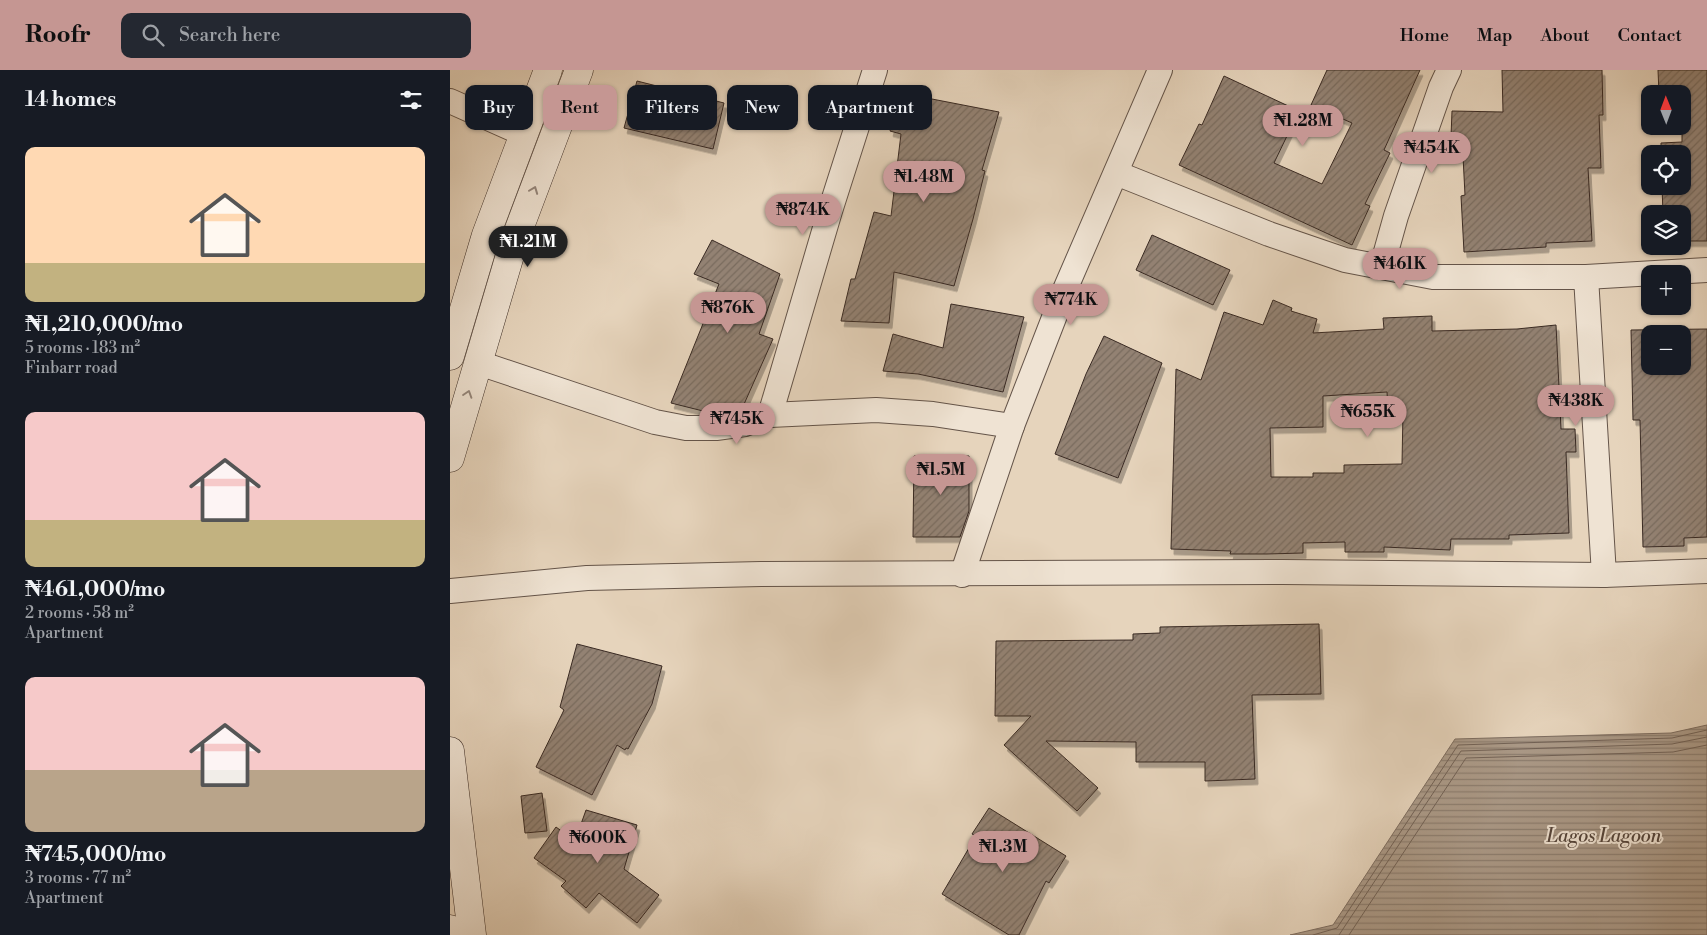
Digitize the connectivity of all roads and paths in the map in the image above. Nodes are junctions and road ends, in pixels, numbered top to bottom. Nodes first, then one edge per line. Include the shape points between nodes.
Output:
1 (548, 70) edge
2 (579, 70) edge
3 (875, 70) edge
4 (1160, 70) edge
5 (1449, 70) edge
6 (450, 101) edge
7 (524, 134) junction
8 (1116, 173) junction
9 (1382, 266) junction
10 (1707, 270) edge
11 (1586, 277) junction
12 (450, 356) edge
13 (479, 363) junction
14 (770, 414) junction
15 (1012, 426) junction
16 (450, 458) edge
17 (1707, 571) edge
18 (1604, 574) junction
19 (962, 575) junction
20 (450, 591) edge
21 (450, 751) edge
22 (450, 930) edge
23 (451, 935) edge
24 (472, 935) edge

1 - 7 main road
13 -> 2 main road via 513,245
3 - 14 street
4 - 8 street
5 - 9 street via 1396,216
6 - 7 street
7 - 12 main road via 486,235
8 - 9 street via 1269,234 1344,260
8 - 15 street via 1064,292
9 - 11 street via 1433,276
10 - 11 street
11 - 18 street
13 - 14 street via 656,422 686,428 744,424
16 -> 13 main road
14 - 15 street via 876,410 932,414
15 - 19 street
17 - 18 street
18 - 19 street via 1273,572
19 - 20 street via 761,574 587,578
21 - 24 main road
22 - 23 main road

